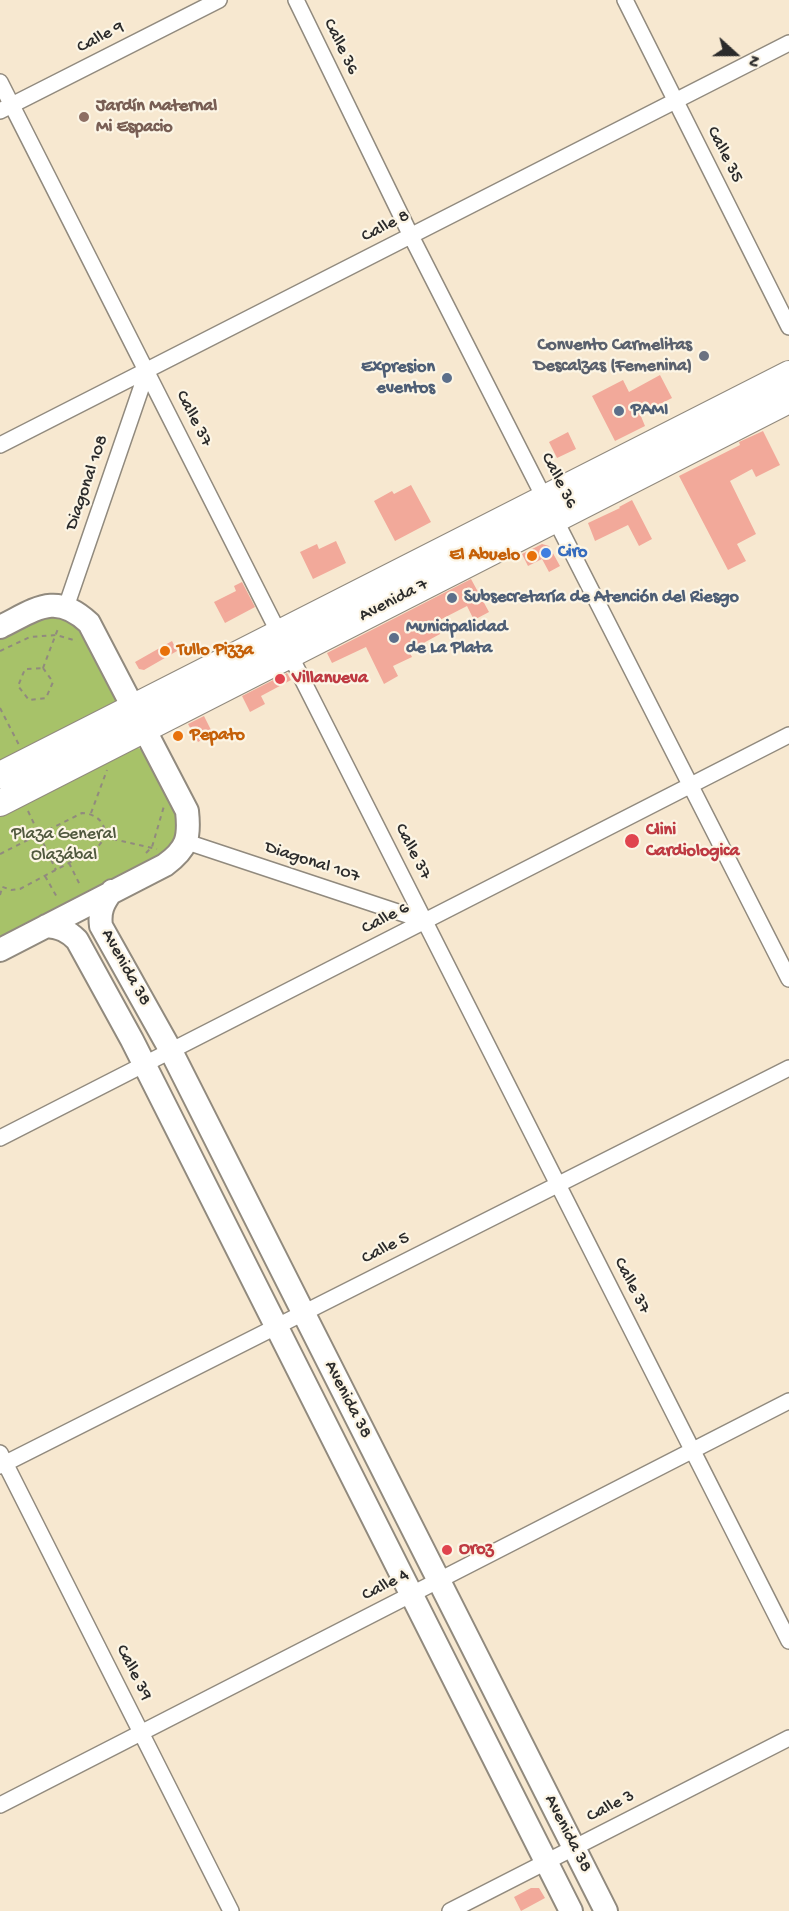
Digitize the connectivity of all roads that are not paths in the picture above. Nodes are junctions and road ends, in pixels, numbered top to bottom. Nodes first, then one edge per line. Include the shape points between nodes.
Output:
1 (219, 0) edge
2 (296, 0) edge
3 (625, 0) edge
4 (789, 43) edge
5 (0, 82) edge
6 (675, 101) junction
7 (6, 108) edge
8 (411, 236) junction
9 (789, 327) edge
10 (147, 371) junction
11 (789, 374) edge
12 (789, 400) edge
13 (0, 445) edge
14 (550, 508) junction
15 (66, 607) junction
16 (0, 627) edge
17 (284, 644) junction
18 (139, 718) junction
19 (789, 735) edge
20 (0, 775) edge
21 (691, 785) junction
22 (0, 803) edge
23 (182, 849) junction
24 (112, 891) junction
25 (425, 921) junction
26 (46, 926) junction
27 (0, 950) edge
28 (789, 979) edge
29 (171, 1051) junction
30 (144, 1065) junction
31 (789, 1068) edge
32 (0, 1138) edge
33 (558, 1184) junction
34 (303, 1313) junction
35 (276, 1327) junction
36 (789, 1401) edge
37 (693, 1450) junction
38 (2, 1461) edge
39 (439, 1581) junction
40 (411, 1594) junction
41 (789, 1641) edge
42 (141, 1733) junction
43 (789, 1738) edge
44 (0, 1805) edge
45 (574, 1848) junction
46 (547, 1862) junction
47 (231, 1911) edge
48 (450, 1911) edge
49 (572, 1911) edge
50 (606, 1911) edge

1 - 7 street, Calle 9
2 - 8 street, Calle 36
3 - 6 street, Calle 35
4 - 6 street, Calle 8
5 - 7 street, Calle 37
6 - 8 street, Calle 8
6 - 9 street, Calle 35
7 - 10 street, Calle 37
8 - 10 street, Calle 8
8 - 14 street, Calle 36
10 - 13 street, Calle 8
10 - 15 street, Diagonal 108
10 - 17 street, Calle 37
11 - 14 main road, Avenida 7
12 - 14 main road, Avenida 7
14 - 17 main road, Avenida 7
14 - 21 street, Calle 36
15 - 16 main road via 42,606
15 - 18 main road via 89,623
17 - 18 main road, Avenida 7
17 - 25 street, Calle 37
18 - 20 main road, Avenida 7
18 - 22 main road, Avenida 7
18 - 23 main road via 187,811 189,828
19 - 21 street, Calle 6
21 - 25 street, Calle 6
21 - 28 street, Calle 36
23 - 24 main road via 165,865
23 - 25 street, Diagonal 107
24 - 26 main road
24 - 29 main road, Avenida 38 via 100,915 101,927
25 - 29 street, Calle 6
25 - 33 street, Calle 37
26 - 27 main road
26 - 30 main road, Avenida 38 via 58,927 77,940
29 - 30 street, Calle 6
29 - 34 main road, Avenida 38
30 - 32 street, Calle 6
30 - 35 main road, Avenida 38
31 - 33 street, Calle 5
33 - 34 street, Calle 5
33 - 37 street, Calle 37
34 - 35 street, Calle 5
34 - 39 main road, Avenida 38
35 - 38 street, Calle 5
35 - 40 main road, Avenida 38
36 - 37 street, Calle 4
37 - 39 street, Calle 4
37 - 41 street, Calle 37
38 - 42 street, Calle 39
39 - 40 street, Calle 4
39 - 45 main road, Avenida 38
40 - 42 street, Calle 4
40 - 46 main road, Avenida 38
42 - 44 street, Calle 4
42 - 47 street, Calle 39
43 - 45 street, Calle 3
45 - 46 street, Calle 3
45 - 50 main road, Avenida 38
46 - 48 street, Calle 3
46 - 49 main road, Avenida 38

